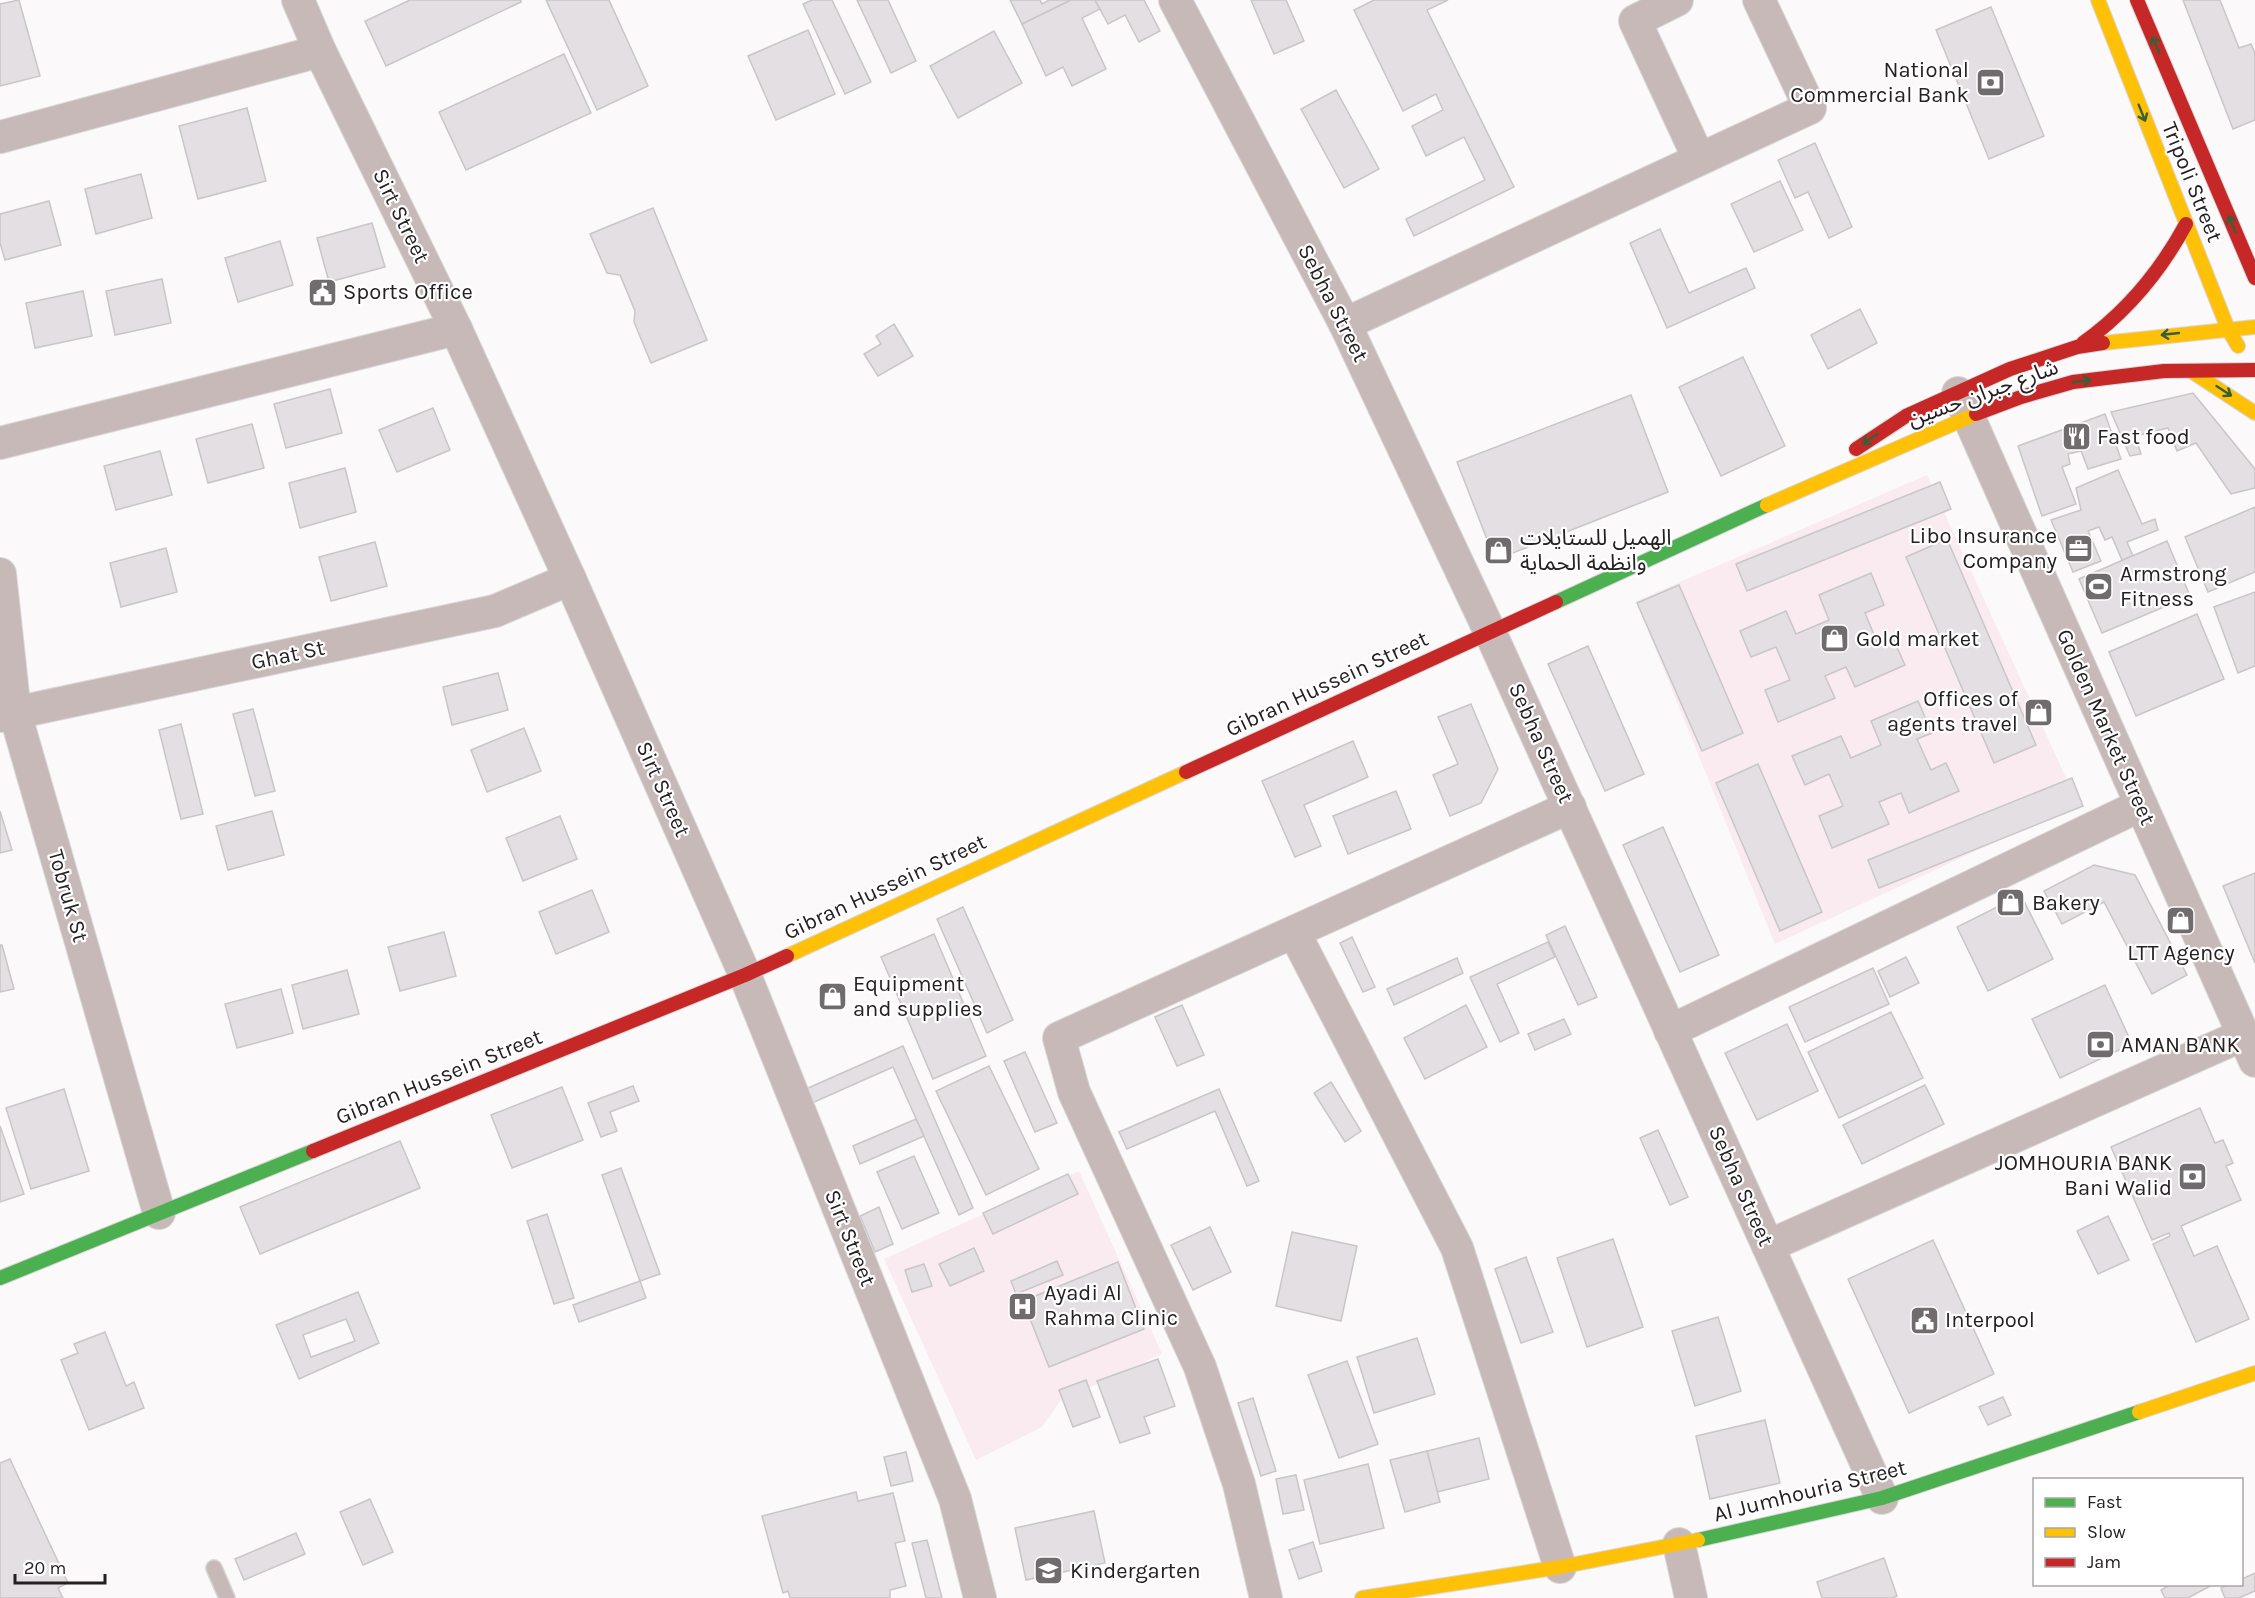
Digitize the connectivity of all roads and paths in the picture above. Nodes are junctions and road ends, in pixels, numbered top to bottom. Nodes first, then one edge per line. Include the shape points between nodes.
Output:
1 (298, 0) edge
2 (1175, 0) edge
3 (1677, 0) edge
4 (1759, 0) edge
5 (2098, 0) edge
6 (2137, 0) edge
7 (321, 51) junction
8 (0, 137) edge
9 (1699, 159) junction
10 (2186, 224) junction
11 (2254, 273) edge
12 (1345, 324) junction
13 (2255, 327) edge
14 (456, 329) junction
15 (2228, 329) junction
16 (2077, 348) junction
17 (2191, 370) junction
18 (2254, 372) edge
19 (1963, 404) junction
20 (2255, 413) edge
21 (0, 443) edge
22 (1774, 502) junction
23 (0, 574) edge
24 (570, 579) junction
25 (1490, 632) junction
26 (8, 714) edge
27 (2141, 805) junction
28 (1570, 807) junction
29 (1294, 932) junction
30 (745, 975) junction
31 (1671, 1031) junction
32 (2249, 1048) edge
33 (159, 1213) junction
34 (1768, 1246) junction
35 (0, 1278) edge
36 (2255, 1373) edge
37 (1882, 1498) junction
38 (1679, 1544) junction
39 (1560, 1567) junction
40 (214, 1568) dead end
41 (227, 1598) edge
42 (980, 1598) edge
43 (1266, 1598) edge
44 (1362, 1598) edge
45 (1691, 1598) edge

1 - 7 street, Sirt Street
2 - 12 street, Sebha Street
3 - 9 street via 1635,21
4 - 9 street via 1810,108
5 -> 10 main road, Tripoli Street
11 -> 6 main road, Tripoli Street
7 - 8 street
7 - 14 street, Sirt Street
9 - 12 street
10 - 15 main road, Tripoli Street
10 - 16 main road via 2164,265 2141,295
12 - 25 street, Sebha Street
13 - 15 main road
14 - 21 street
14 - 24 street, Sirt Street
15 -> 16 main road via 2124,339
15 - 18 main road, Tripoli Street
16 - 19 main road via 2010,369
17 - 18 main road, شارع جبران حسين
19 -> 17 main road, شارع جبران حسين via 2021,397 2073,382
17 -> 20 main road
19 - 22 main road, شارع جبران حسين
19 -> 22 main road via 1906,416
19 - 27 street, Golden Market Street
22 - 25 main road, Gibran Hussein Street
23 - 26 street, Tobruk St
24 - 26 street, Ghat St via 495,611
24 - 30 street, Sirt Street
25 - 28 street, Sebha Street
25 - 30 main road, Gibran Hussein Street
26 - 33 street, Tobruk St
27 - 31 street
27 - 32 street, Golden Market Street
28 - 29 street
28 - 31 street, Sebha Street
29 - 39 street via 1457,1248
29 - 43 street via 1059,1038 1074,1092 1200,1367 1239,1484
30 - 33 main road, Gibran Hussein Street
30 - 42 street, Sirt Street via 955,1499
31 - 34 street, Sebha Street
32 - 34 street
33 - 35 main road, Gibran Hussein Street
34 - 37 street, Sebha Street
36 - 37 main road, Al Jumhouria Street
37 - 38 main road, Al Jumhouria Street
38 - 39 main road, Al Jumhouria Street
38 - 45 street
39 - 44 main road, Al Jumhouria Street
40 - 41 lane

